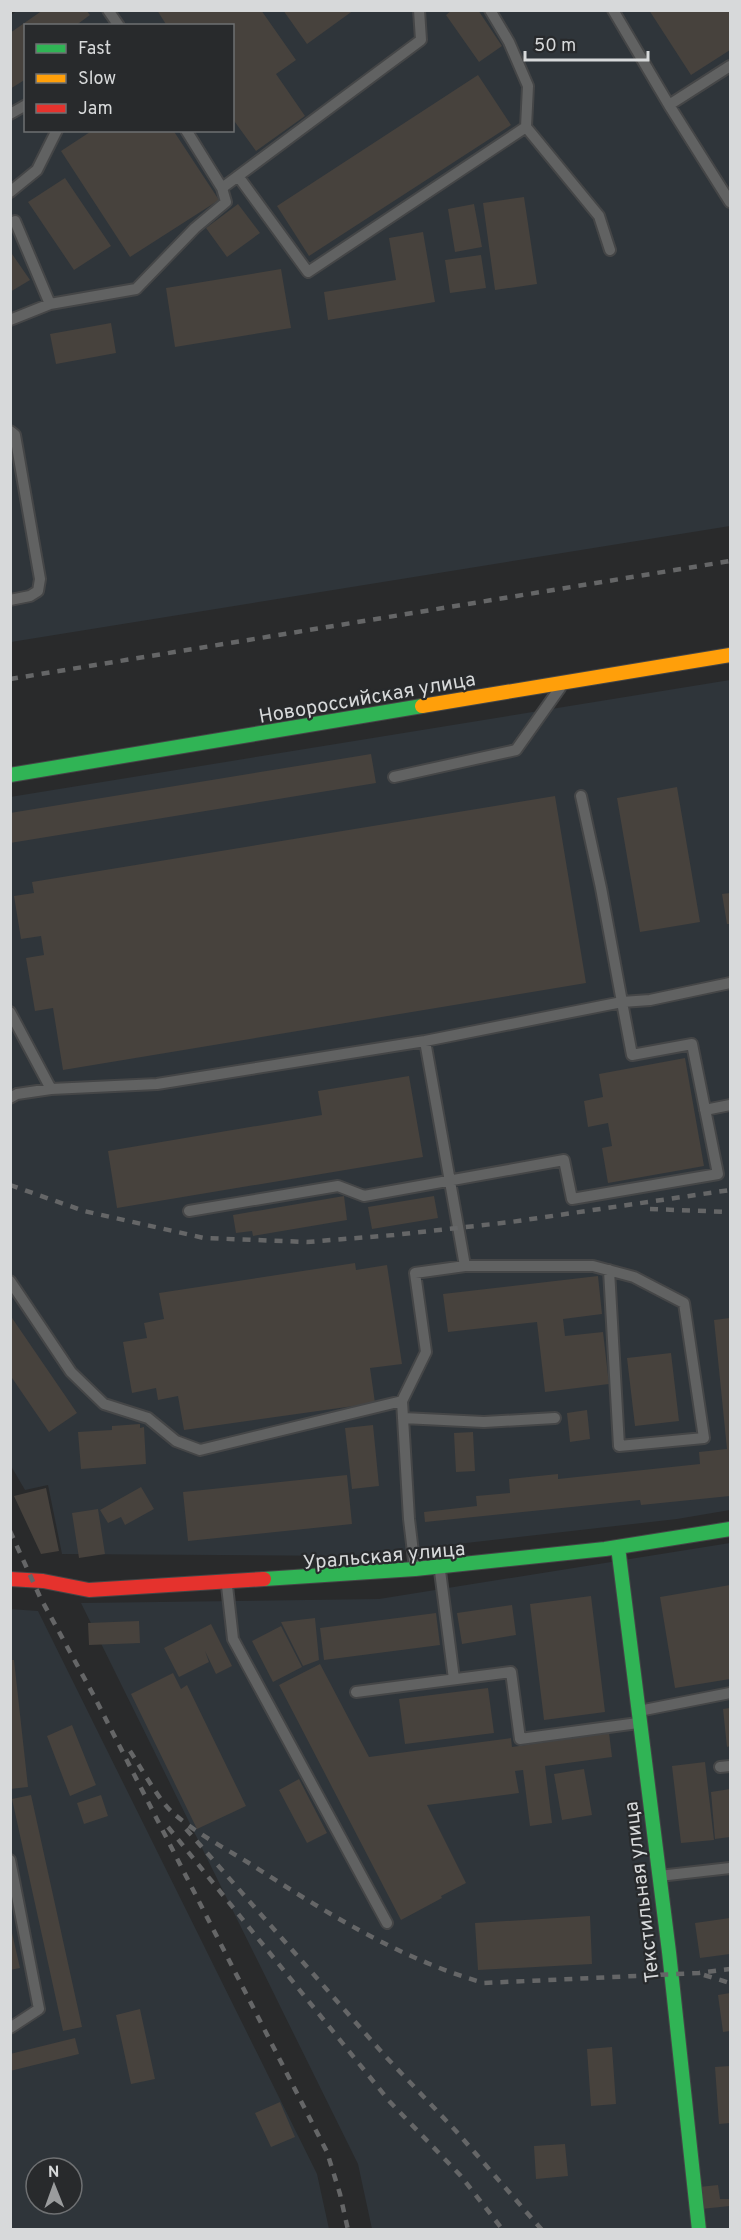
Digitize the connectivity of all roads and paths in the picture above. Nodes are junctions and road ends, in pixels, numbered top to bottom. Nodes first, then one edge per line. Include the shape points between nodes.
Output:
1 (108, 10) edge
2 (419, 10) edge
3 (490, 10) edge
4 (613, 10) edge
5 (118, 24) edge
6 (730, 66) edge
7 (669, 105) junction
8 (24, 106) edge
9 (10, 114) edge
10 (526, 127) junction
11 (56, 132) edge
12 (187, 132) edge
13 (238, 176) junction
14 (222, 188) junction
15 (10, 192) edge
16 (730, 202) edge
17 (12, 219) edge
18 (610, 250) dead end
19 (50, 304) junction
20 (10, 320) edge
21 (10, 431) edge
22 (10, 600) edge
23 (730, 655) edge
24 (564, 683) junction
25 (394, 777) dead end
26 (14, 778) edge
27 (581, 796) dead end
28 (730, 983) edge
29 (622, 1002) junction
30 (10, 1012) edge
31 (425, 1041) junction
32 (51, 1089) junction
33 (10, 1098) edge
34 (730, 1105) edge
35 (705, 1110) junction
36 (450, 1182) junction
37 (189, 1211) dead end
38 (465, 1266) junction
39 (609, 1270) junction
40 (10, 1281) edge
41 (402, 1401) junction
42 (555, 1418) dead end
43 (403, 1419) junction
44 (730, 1531) edge
45 (618, 1549) junction
46 (415, 1569) junction
47 (440, 1571) junction
48 (10, 1579) edge
49 (227, 1584) junction
50 (51, 1596) dead end
51 (454, 1679) junction
52 (356, 1692) dead end
53 (730, 1693) edge
54 (639, 1717) junction
55 (10, 1860) edge
56 (730, 1868) edge
57 (659, 1876) junction
58 (387, 1923) dead end
59 (10, 2028) edge
60 (699, 2229) edge

1 - 5 lane
2 - 13 lane via 422,40
3 - 10 lane via 528,86
4 - 7 lane
6 - 7 lane
7 - 16 lane
8 - 9 lane
10 - 13 lane via 308,272
10 - 18 lane via 599,216
11 - 15 lane via 37,171
12 - 14 lane
13 - 14 lane
14 - 19 lane via 226,202 136,289
17 - 19 lane
19 - 20 lane
21 - 22 lane via 15,435 40,579 38,591 30,597
23 - 24 street, Новороссийская улица
24 - 25 lane via 516,750
24 - 26 street, Новороссийская улица
27 - 29 lane
28 - 29 lane
29 - 31 lane
29 - 35 lane via 632,1055 692,1044
30 - 32 lane
31 - 32 lane via 158,1084
31 - 36 lane
32 - 33 lane
34 - 35 lane
35 - 36 lane via 718,1174 572,1199 564,1160
36 - 37 lane via 364,1196 338,1186
36 - 38 lane
38 - 39 lane via 593,1266
38 - 41 lane via 415,1273 426,1352
39 - 39 lane via 620,1446 704,1438 684,1303 634,1277
40 - 41 lane via 71,1372 104,1404 148,1418 176,1441 200,1450
41 - 43 lane
42 - 43 lane via 484,1422
43 - 46 lane
44 - 45 street, Уральская улица
45 - 46 street, Уральская улица
45 - 47 street, Уральская улица
45 - 54 street, Текстильная улица
46 - 49 street, Уральская улица
47 - 49 street, Уральская улица
47 - 51 lane
48 - 49 street, Уральская улица via 89,1590
49 - 50 street, Уральская улица
49 - 58 lane via 233,1639
51 - 52 lane
51 - 54 lane via 511,1672 520,1739
53 - 54 lane
54 - 57 street, Текстильная улица
55 - 59 lane via 39,2009
56 - 57 lane
57 - 60 street, Текстильная улица

